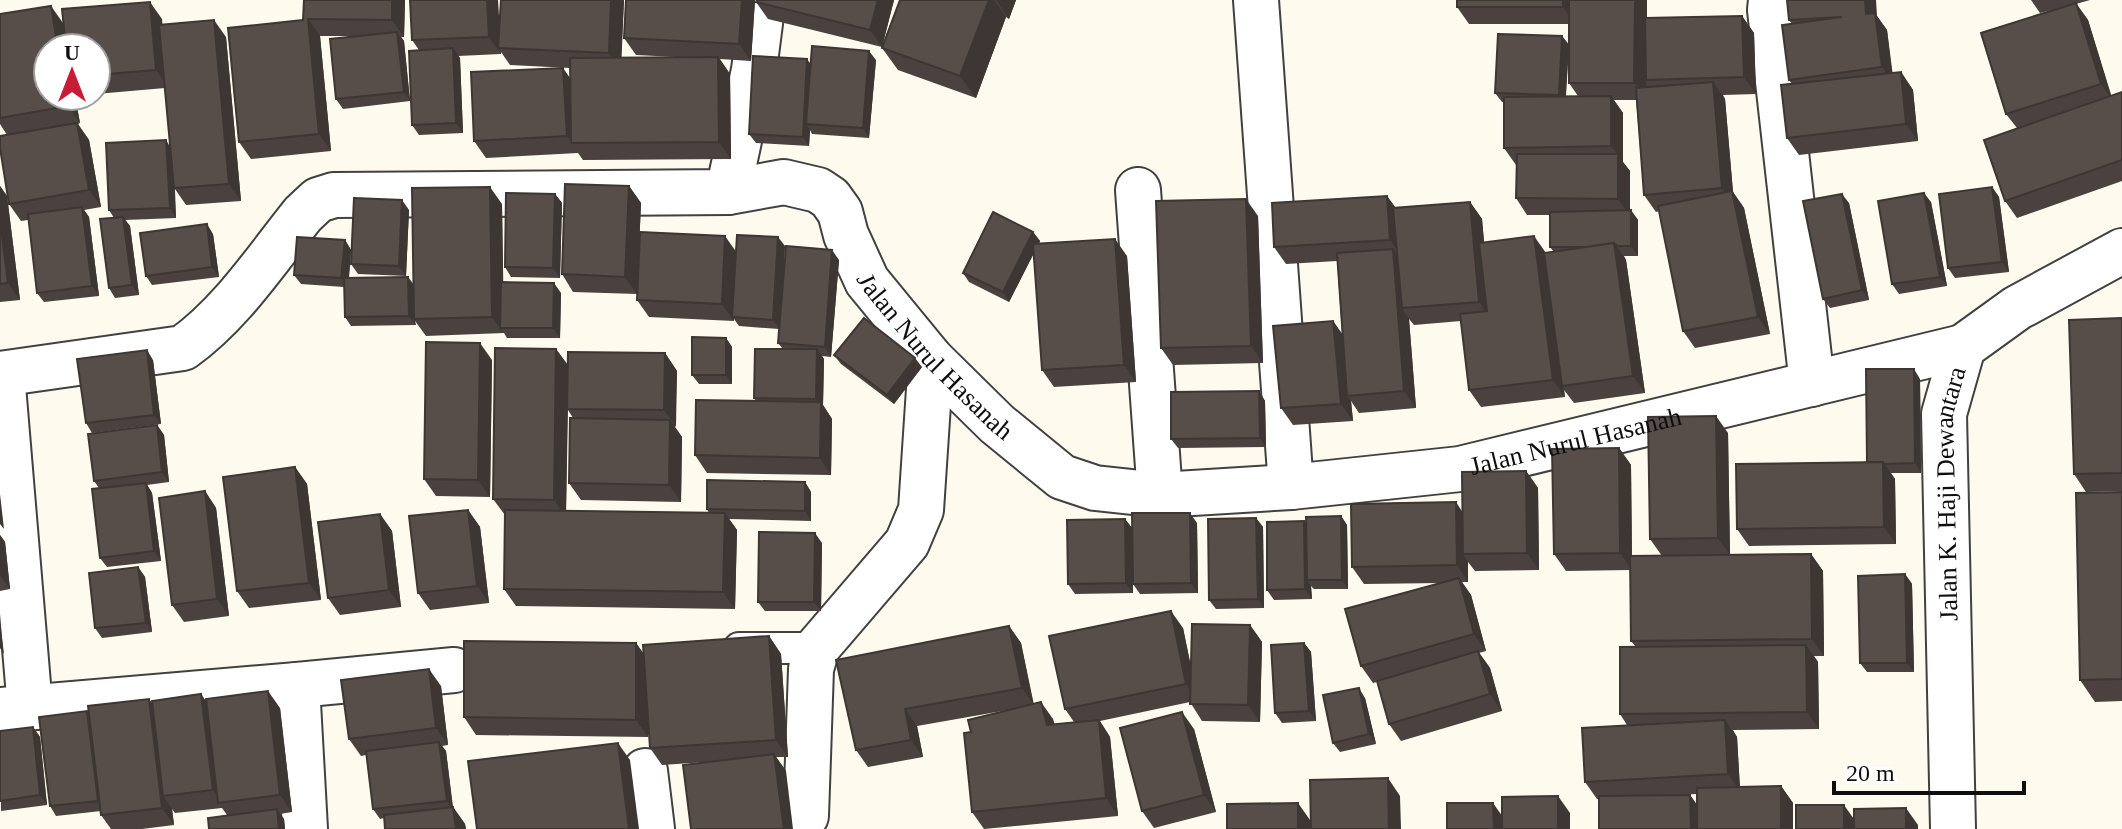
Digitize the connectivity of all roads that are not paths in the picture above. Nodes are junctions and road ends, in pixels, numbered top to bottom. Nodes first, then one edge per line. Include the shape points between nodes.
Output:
1 (763, 0) edge
2 (1256, 0) edge
3 (1771, 0) edge
4 (1138, 190) dead end
5 (728, 192) junction
6 (2122, 251) edge
7 (1963, 347) junction
8 (931, 359) junction
9 (1, 374) edge
10 (1812, 384) junction
11 (1291, 487) junction
12 (1160, 495) junction
13 (708, 647) edge
14 (817, 648) junction
15 (454, 670) dead end
16 (297, 685) junction
17 (15, 709) edge
18 (645, 771) dead end
19 (806, 816) dead end
20 (305, 829) edge
21 (652, 829) edge
22 (1953, 829) edge

1 - 5 street
2 - 11 street
3 - 10 street
4 - 12 street
5 - 8 street, Jalan Nurul Hasanah via 784,182 830,198 867,281
5 - 9 street, Jalan Nurul Hasanah via 334,195 318,200 303,214 223,313 183,348
6 - 7 street, Jalan K. Haji Dewantara via 2017,308
7 - 10 street, Jalan Nurul Hasanah
7 - 22 street, Jalan K. Haji Dewantara via 1944,414
8 - 12 street, Jalan Nurul Hasanah via 997,424 1062,477 1095,488
8 - 14 street via 916,527
9 - 17 street
10 - 11 street, Jalan Nurul Hasanah via 1460,469
11 - 12 street, Jalan Nurul Hasanah
13 - 14 lane
14 - 19 street via 811,669
15 - 16 street
16 - 17 street
16 - 20 street
18 - 21 street

